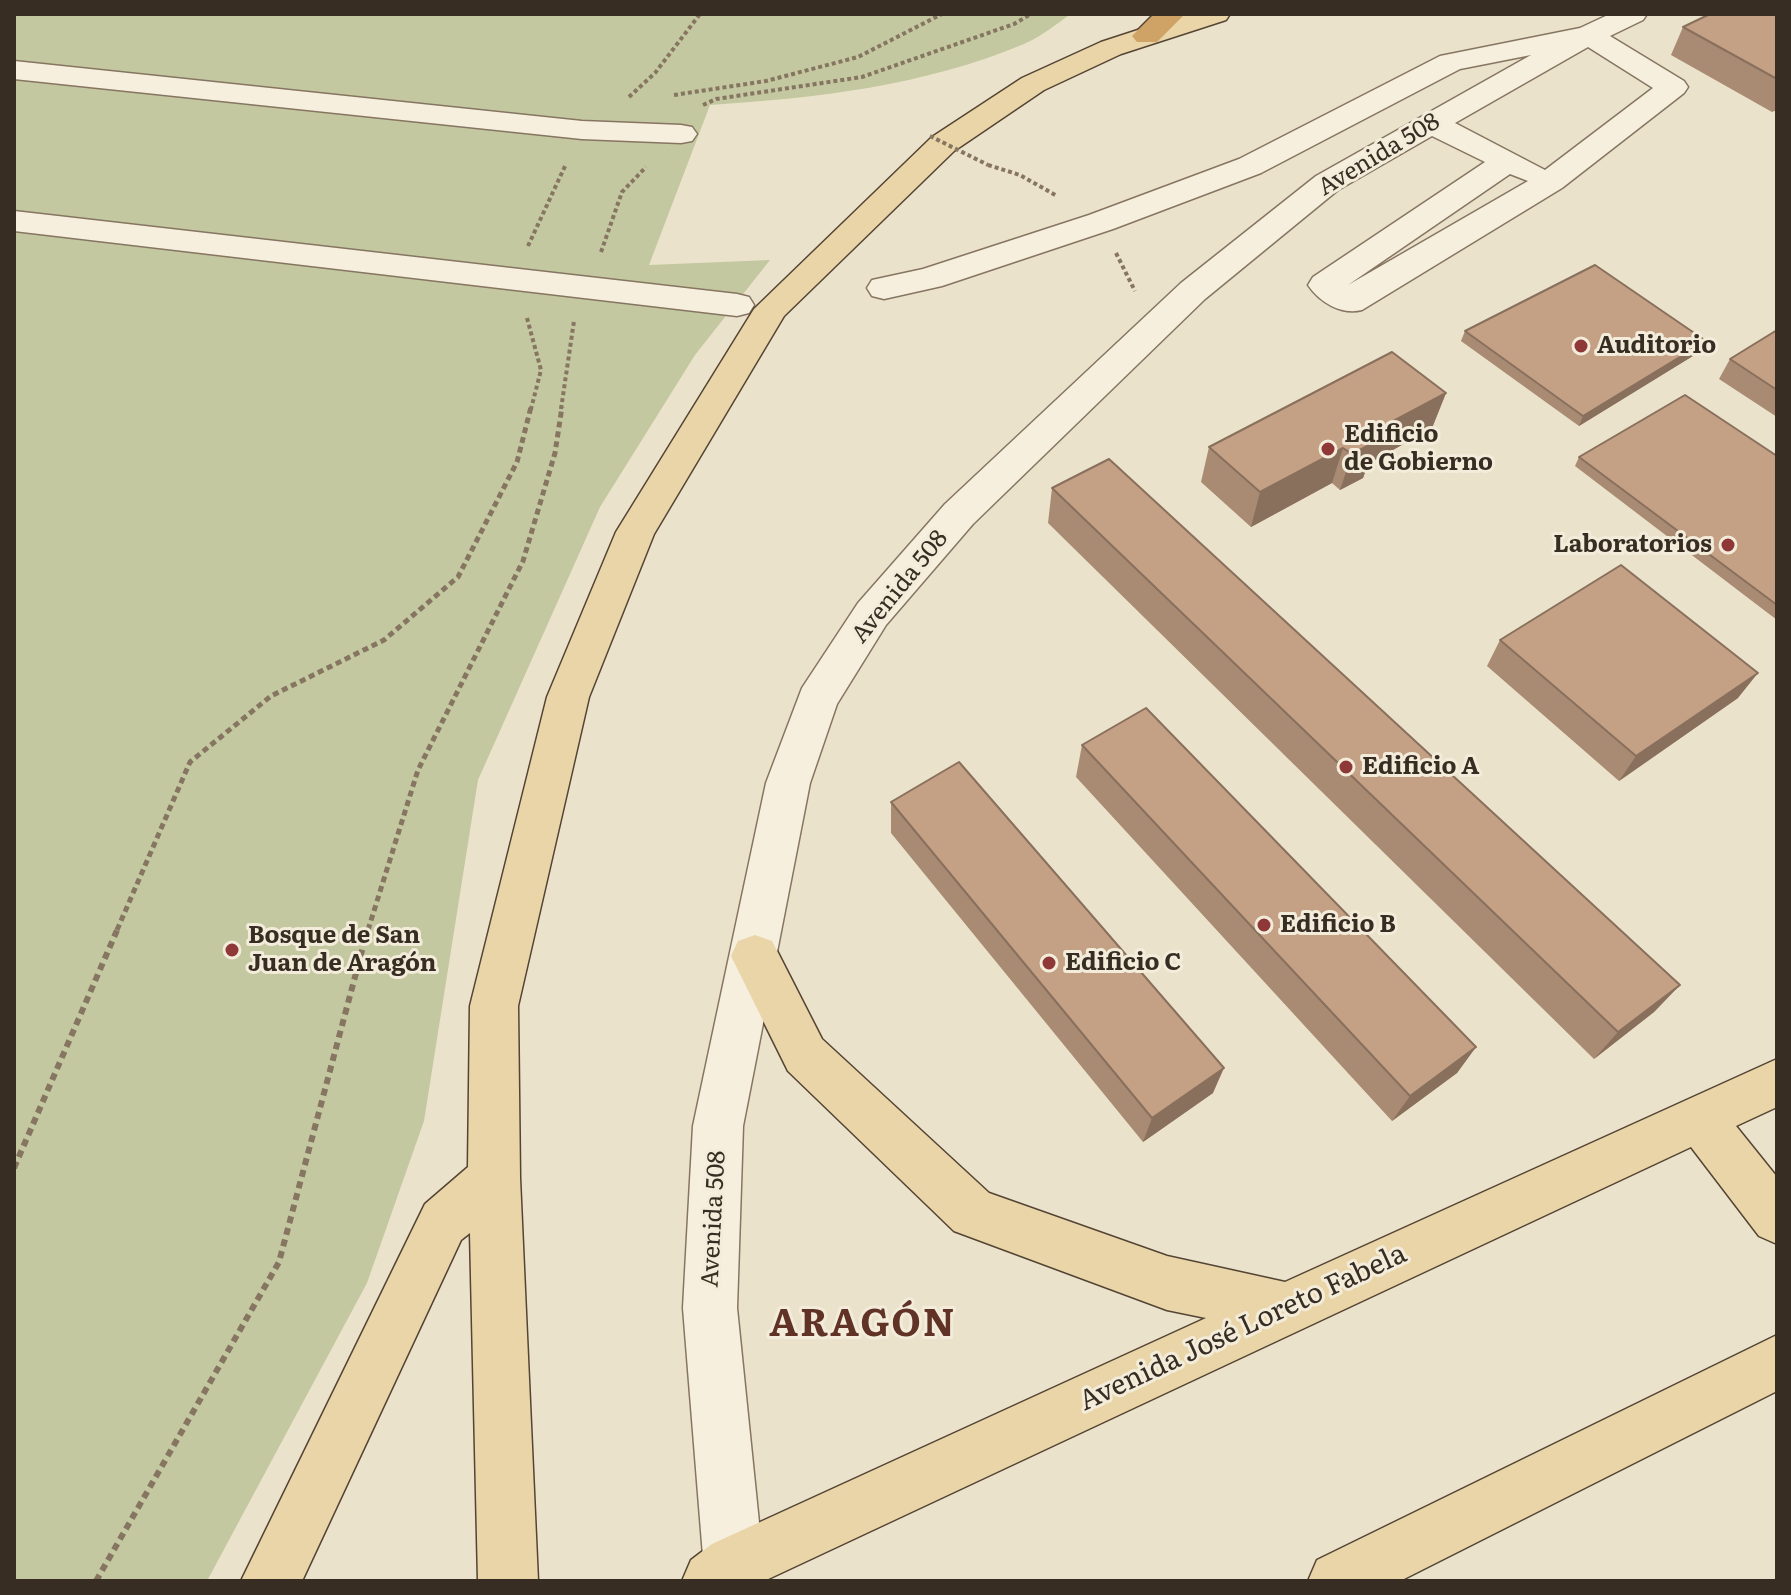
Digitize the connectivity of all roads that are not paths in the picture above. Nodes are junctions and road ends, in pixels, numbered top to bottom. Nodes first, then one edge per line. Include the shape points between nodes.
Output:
1 (1216, 14) edge
2 (1633, 14) edge
3 (1159, 25) edge
4 (1588, 35) junction
5 (14, 70) edge
6 (1431, 124) junction
7 (681, 134) road end
8 (1508, 161) junction
9 (1551, 181) junction
10 (14, 221) edge
11 (74, 228) junction
12 (56, 258) dead end
13 (884, 288) dead end
14 (752, 307) junction
15 (755, 956) junction
16 (1777, 1082) edge
17 (1699, 1118) junction
18 (494, 1178) junction
19 (1777, 1218) edge
20 (1284, 1309) junction
21 (1777, 1362) edge
22 (727, 1576) edge
23 (271, 1581) edge
24 (508, 1581) edge
25 (1338, 1581) edge

1 - 3 main road
2 - 4 street, Avenida 508
3 - 14 main road via 1033,84 943,144
4 - 6 street, Avenida 508
4 - 9 street via 1673,87
4 - 13 street via 1451,62 1250,166 1087,227
5 - 7 street via 582,130
6 - 8 street
6 - 15 street, Avenida 508 via 1327,183 1193,291 959,514 872,614 817,700 788,783
8 - 9 street
8 - 9 street via 1325,285 1350,302
10 - 11 street
11 - 12 street
11 - 14 street
14 - 18 main road via 635,532 568,697 494,1006
15 - 20 main road via 805,1055 972,1213 1167,1283
15 - 22 street, Avenida 508 via 718,1126 710,1308
16 - 17 main road, Avenida José Loreto Fabela
17 - 19 main road
17 - 20 main road, Avenida José Loreto Fabela
18 - 23 main road via 443,1222
18 - 24 main road
20 - 22 main road, Avenida José Loreto Fabela
21 - 25 main road

